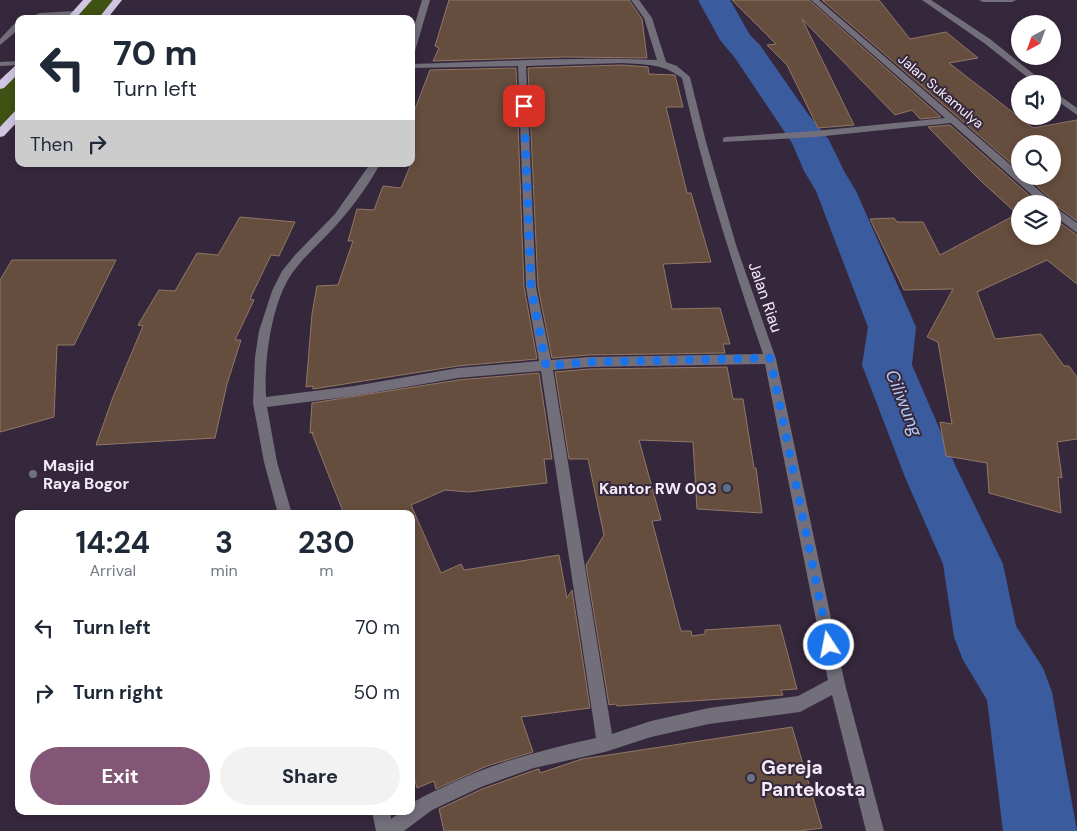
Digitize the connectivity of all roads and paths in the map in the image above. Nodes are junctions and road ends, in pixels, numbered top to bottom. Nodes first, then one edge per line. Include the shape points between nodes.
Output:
1 (88, 0) edge
2 (118, 0) edge
3 (426, 0) edge
4 (635, 0) edge
5 (815, 0) edge
6 (926, 0) edge
7 (983, 0) edge
8 (1012, 0) edge
9 (44, 15) edge
10 (60, 15) edge
11 (74, 15) edge
12 (105, 15) edge
13 (15, 28) edge
14 (415, 37) edge
15 (0, 43) edge
16 (522, 62) junction
17 (0, 64) edge
18 (15, 64) edge
19 (662, 64) junction
20 (415, 66) edge
21 (15, 71) edge
22 (1030, 75) edge
23 (0, 86) edge
24 (1061, 99) edge
25 (1077, 112) edge
26 (15, 117) edge
27 (953, 120) junction
28 (0, 134) edge
29 (726, 140) dead end
30 (373, 167) edge
31 (1038, 195) edge
32 (1061, 213) edge
33 (1072, 219) edge
34 (1077, 229) edge
35 (770, 358) junction
36 (546, 366) junction
37 (259, 403) junction
38 (284, 510) edge
39 (837, 684) junction
40 (605, 744) junction
41 (415, 812) edge
42 (382, 815) edge
43 (411, 815) edge
44 (385, 831) edge
45 (390, 831) edge
46 (875, 831) edge

1 - 11 highway
2 - 12 highway
3 - 14 street
4 - 19 street via 648,18
5 - 27 street, Jalan Sukamulya
6 - 22 street
7 - 8 street
9 - 10 street
13 - 15 street
16 - 19 street, Jalan Riau
16 - 20 street, Jalan Riau
16 - 36 street via 531,287
17 - 18 street
19 - 35 street, Jalan Riau via 686,77 732,248
21 - 23 highway
24 - 25 street
26 - 28 highway
27 - 29 street
27 - 31 street, Jalan Sukamulya
30 - 37 street via 333,223 288,271 278,290 268,317 261,352
32 - 33 street
33 - 34 street
35 - 36 street
35 - 39 street, Jalan Riau
36 - 37 street via 458,373
36 - 40 street
37 - 38 street via 271,470
39 - 40 street via 800,704 700,718
39 - 46 street, Jalan Riau
40 - 41 street via 534,760 478,780
42 - 44 street
43 - 45 street

